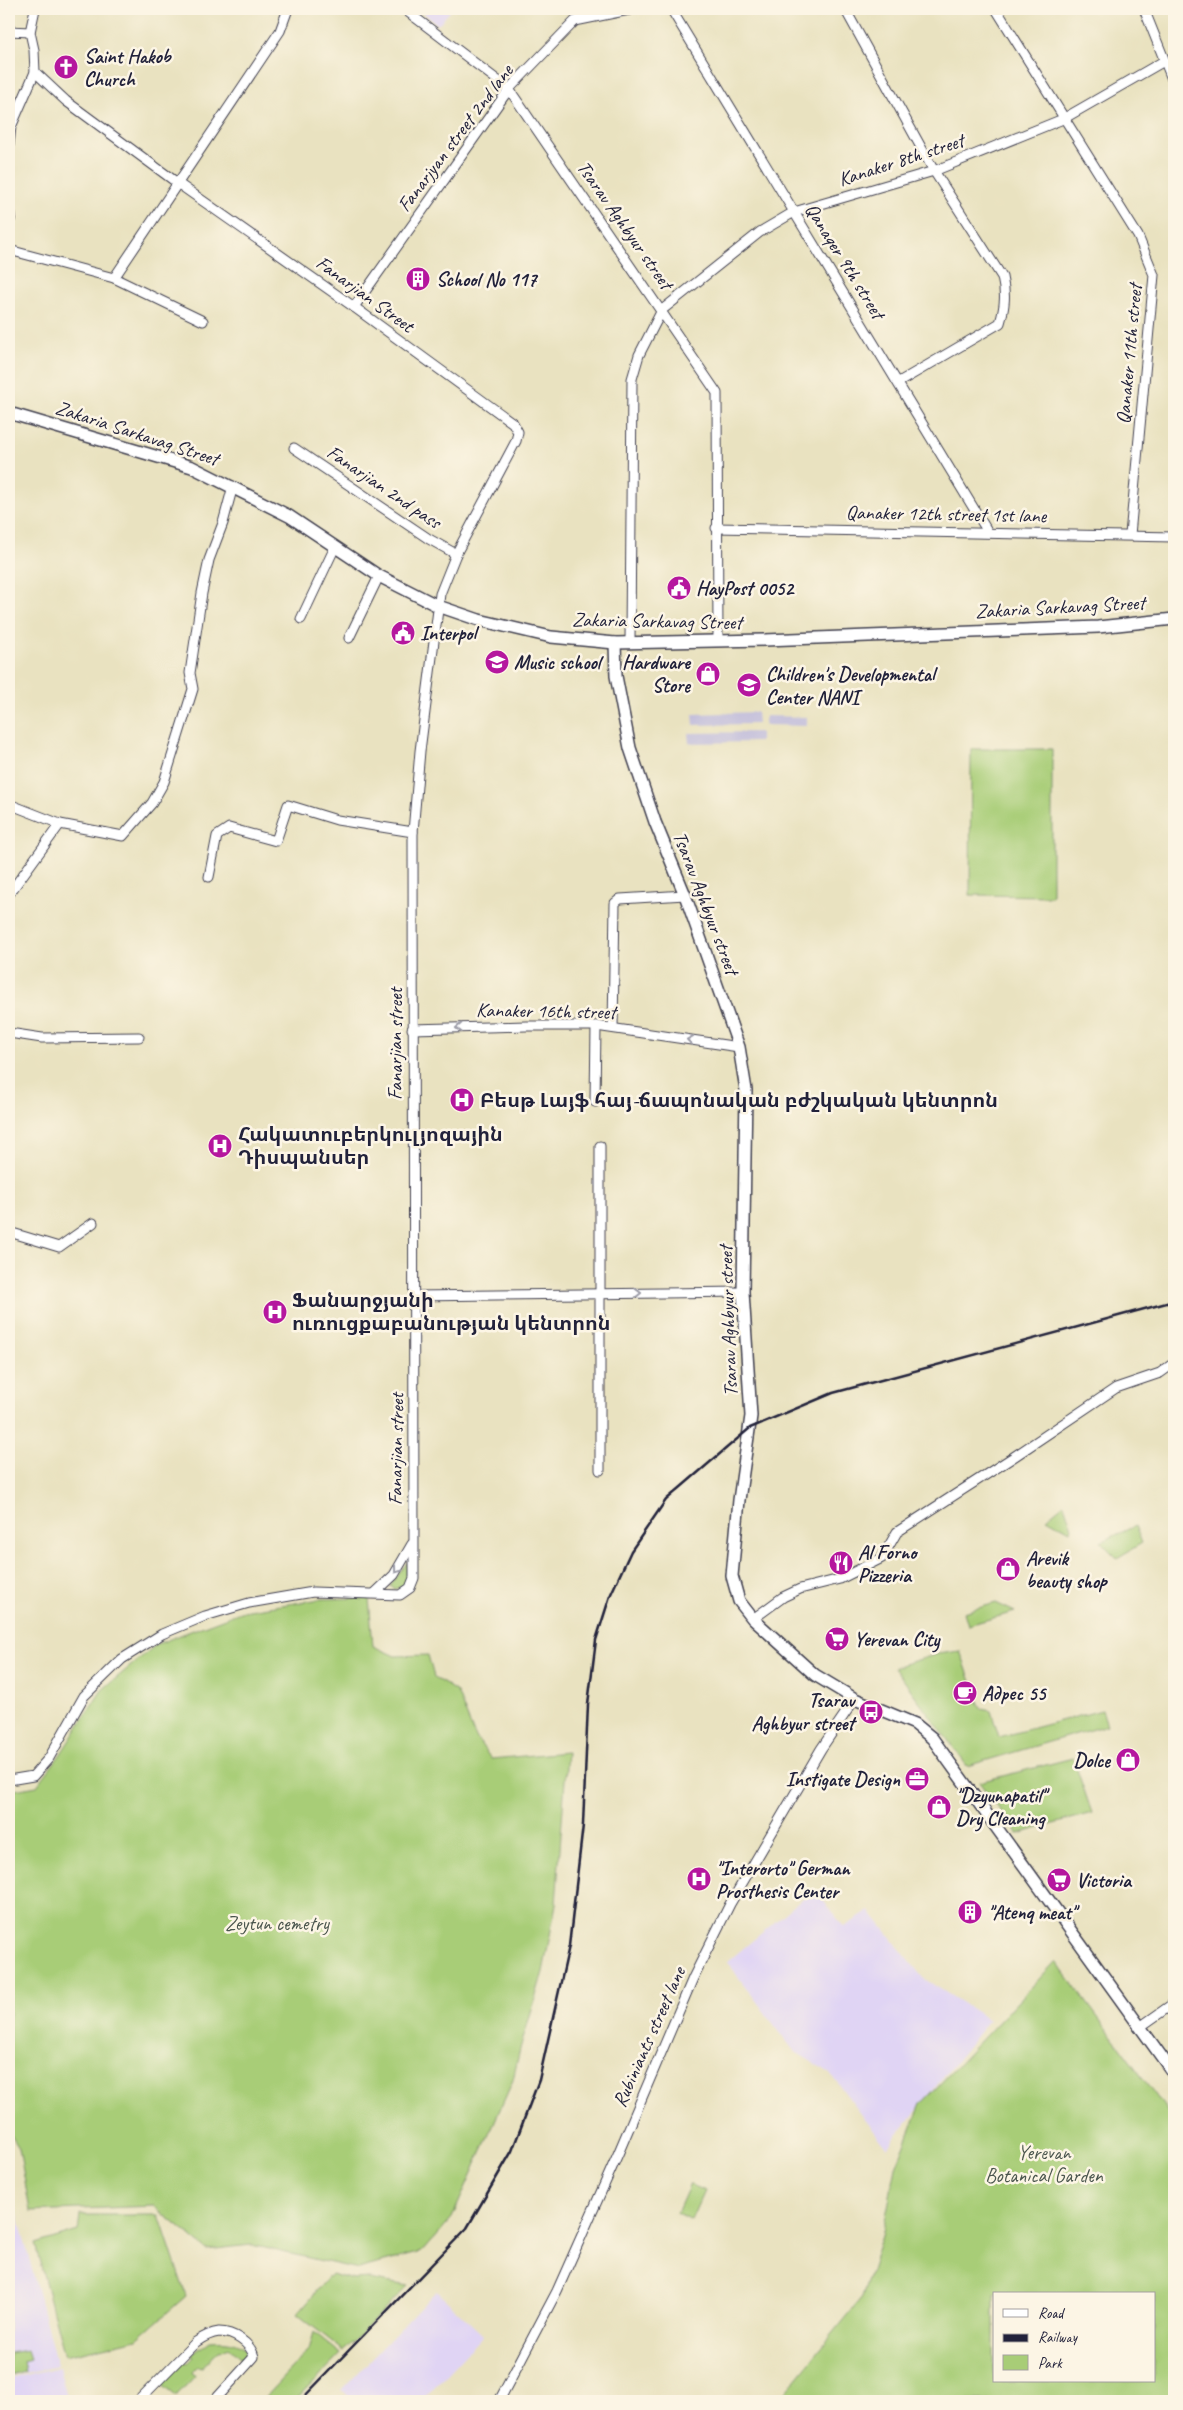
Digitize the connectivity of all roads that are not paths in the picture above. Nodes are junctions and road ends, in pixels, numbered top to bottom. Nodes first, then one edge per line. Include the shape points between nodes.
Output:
1 (35, 9) edge
2 (288, 9) edge
3 (404, 9) edge
4 (634, 9) edge
5 (671, 9) edge
6 (845, 9) edge
7 (996, 9) edge
8 (1144, 9) edge
9 (9, 31) edge
10 (30, 32) junction
11 (1164, 61) junction
12 (35, 72) junction
13 (1174, 84) edge
14 (509, 89) junction
15 (1064, 119) junction
16 (10, 127) edge
17 (9, 145) edge
18 (934, 171) junction
19 (176, 182) junction
20 (9, 197) edge
21 (794, 212) junction
22 (9, 224) edge
23 (9, 250) edge
24 (114, 278) junction
25 (354, 307) junction
26 (662, 310) junction
27 (203, 321) dead end
28 (899, 382) junction
29 (9, 412) edge
30 (294, 448) dead end
31 (233, 486) junction
32 (716, 528) junction
33 (988, 532) junction
34 (1130, 535) junction
35 (1174, 537) edge
36 (335, 547) junction
37 (456, 554) junction
38 (379, 576) junction
39 (438, 606) junction
40 (1174, 618) edge
41 (301, 619) dead end
42 (349, 638) dead end
43 (718, 641) junction
44 (616, 643) junction
45 (630, 643) junction
46 (9, 804) edge
47 (60, 824) junction
48 (413, 832) junction
49 (209, 877) dead end
50 (9, 894) edge
51 (685, 895) junction
52 (596, 1026) junction
53 (613, 1028) junction
54 (412, 1030) junction
55 (9, 1033) edge
56 (139, 1036) dead end
57 (739, 1047) junction
58 (595, 1102) dead end
59 (600, 1146) dead end
60 (93, 1223) dead end
61 (9, 1232) edge
62 (743, 1292) junction
63 (600, 1294) junction
64 (415, 1296) junction
65 (1174, 1363) edge
66 (600, 1470) dead end
67 (413, 1543) junction
68 (375, 1593) junction
69 (753, 1619) junction
70 (855, 1699) junction
71 (9, 1780) edge
72 (1174, 2003) edge
73 (1140, 2027) junction
74 (1174, 2074) edge
75 (138, 2401) edge
76 (214, 2401) edge
77 (499, 2401) edge

1 - 10 street
2 - 19 street via 280,31
3 - 14 street, Tsarav Aghbyur street
4 - 14 street, Fanarjyan street 2nd lane via 575,21
5 - 21 street, Qanaqer 9th street
6 - 18 street
7 - 15 street, Qanaker 11th street
8 - 11 street
9 - 10 street
10 - 12 street
11 - 13 street
11 - 15 street, Kanaker 8th street
12 - 16 street
12 - 19 street, Fanarjian Street via 66,101
14 - 25 street, Fanarjyan street 2nd lane
14 - 26 street, Tsarav Aghbyur street
15 - 18 street, Kanaker 8th street
15 - 34 street, Qanaker 11th street via 1138,236 1154,276
16 - 17 street
18 - 21 street, Kanaker 8th street
18 - 28 street via 1002,277 1006,291 1005,306 1000,323
19 - 24 street
19 - 25 street, Fanarjian Street
20 - 22 street
21 - 26 street, Kanaker 8th street via 760,232
21 - 28 street, Qanaqer 9th street
23 - 24 street
24 - 27 street
25 - 37 street, Fanarjian Street via 516,427 516,441
26 - 32 street via 716,393
26 - 45 street, Tsarav Aghbyur street via 639,355 632,379
28 - 33 street, Qanaqer 9th street
29 - 31 main road, Zakaria Sarkavag Street via 192,467
30 - 37 street, Fanarjian 2nd pass via 429,540
31 - 36 main road, Zakaria Sarkavag Street via 289,516
31 - 47 street via 202,593 190,673 193,689 164,782 152,803 123,836
32 - 33 street, Qanaker 12th street 1st lane
32 - 43 street
33 - 34 street, Qanaker 12th street 1st lane
34 - 35 street, Qanaker 12th street 1st lane
36 - 38 main road, Zakaria Sarkavag Street
36 - 41 street
37 - 39 street, Fanarjian Street
38 - 39 main road, Zakaria Sarkavag Street
38 - 42 street
39 - 44 main road, Zakaria Sarkavag Street via 551,638
39 - 48 street, Fanarjian street
40 - 43 main road, Zakaria Sarkavag Street via 1088,627
43 - 45 main road, Zakaria Sarkavag Street
44 - 45 main road, Zakaria Sarkavag Street
44 - 51 main road, Tsarav Aghbyur street via 616,676 630,748 655,822
46 - 47 street
47 - 50 street
48 - 49 street via 337,820 288,805 276,841 229,828 217,836
48 - 54 street, Fanarjian street
51 - 53 street via 620,899 615,904
51 - 57 main road, Tsarav Aghbyur street
52 - 53 street, Kanaker 16th street
52 -> 54 street, Kanaker 16th street
52 - 58 street
57 -> 53 street, Kanaker 16th street
54 - 64 street, Fanarjian street
55 - 56 street via 42,1038
57 - 62 main road, Tsarav Aghbyur street via 746,1090
59 - 63 street
60 - 61 street via 59,1247
63 -> 62 street
62 - 69 main road, Tsarav Aghbyur street via 750,1428 732,1576 739,1601
63 - 64 street
63 - 66 street
64 - 67 street, Fanarjian street
65 - 69 street via 1160,1373 1116,1388 897,1532 882,1558 840,1580 800,1589 783,1597
67 -> 68 street via 394,1575
67 - 68 street, Fanarjian street via 414,1578 410,1588 400,1595
68 - 71 street, Fanarjian street via 313,1592 249,1602 162,1634 122,1659 84,1696 44,1764 33,1776
69 - 70 main road, Tsarav Aghbyur street via 815,1675
70 - 73 main road, Tsarav Aghbyur street via 915,1724 932,1738
70 - 77 street, Rubiniants street lane via 822,1749 717,1930 557,2291
72 - 73 street
73 - 74 main road, Tsarav Aghbyur street
75 - 76 street via 196,2342 219,2332 246,2343 254,2357

